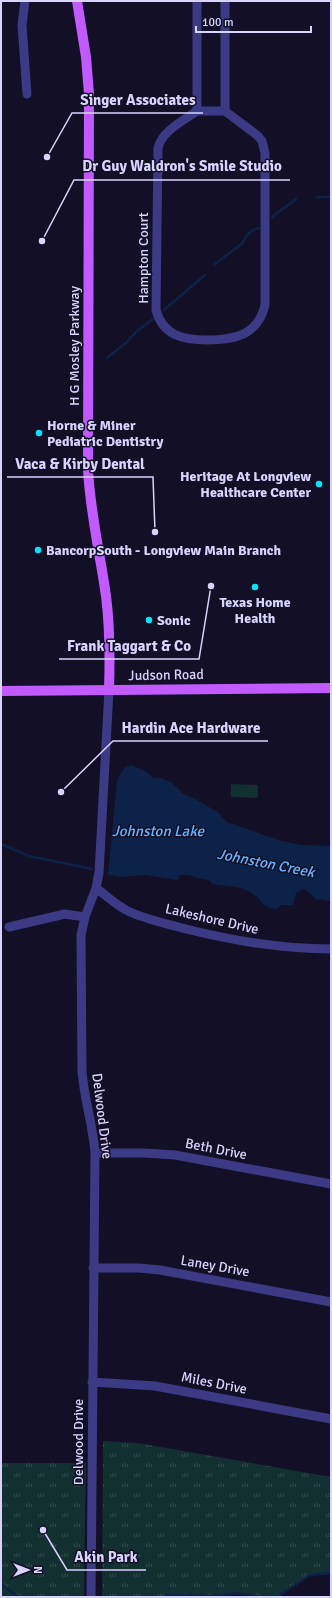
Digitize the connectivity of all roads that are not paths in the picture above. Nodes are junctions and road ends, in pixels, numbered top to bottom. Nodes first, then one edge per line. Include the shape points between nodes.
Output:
1 (25, 1) edge
2 (77, 1) edge
3 (197, 1) edge
4 (225, 1) edge
5 (27, 94) dead end
6 (197, 111) junction
7 (225, 111) junction
8 (331, 688) edge
9 (109, 690) junction
10 (1, 691) edge
11 (96, 888) junction
12 (85, 917) junction
13 (10, 927) dead end
14 (331, 949) edge
15 (95, 1153) junction
16 (331, 1184) edge
17 (93, 1268) junction
18 (331, 1302) edge
19 (92, 1382) junction
20 (331, 1419) edge
21 (90, 1597) edge

1 - 5 street via 22,25
2 - 9 main road, H G Mosley Parkway via 88,85 88,469 93,525 108,613
3 - 6 street
4 - 7 street
6 - 7 street
6 - 7 street, Hampton Court via 167,133 158,148 156,310 164,325 176,335 190,340 234,338 250,330 261,317 266,300 264,148 256,134
8 - 9 main road, Judson Road
9 - 10 main road, Judson Road
9 - 11 street, Delwood Drive
11 - 12 street, Delwood Drive
11 - 14 street, Lakeshore Drive via 130,912 168,924 248,943
12 - 13 street via 65,914
12 - 15 street, Delwood Drive via 80,946 81,1054
15 - 16 street, Beth Drive via 175,1155
15 - 17 street, Delwood Drive
17 - 18 street, Laney Drive via 160,1270
17 - 19 street, Delwood Drive
19 - 20 street, Miles Drive via 155,1386
19 - 21 street, Delwood Drive

